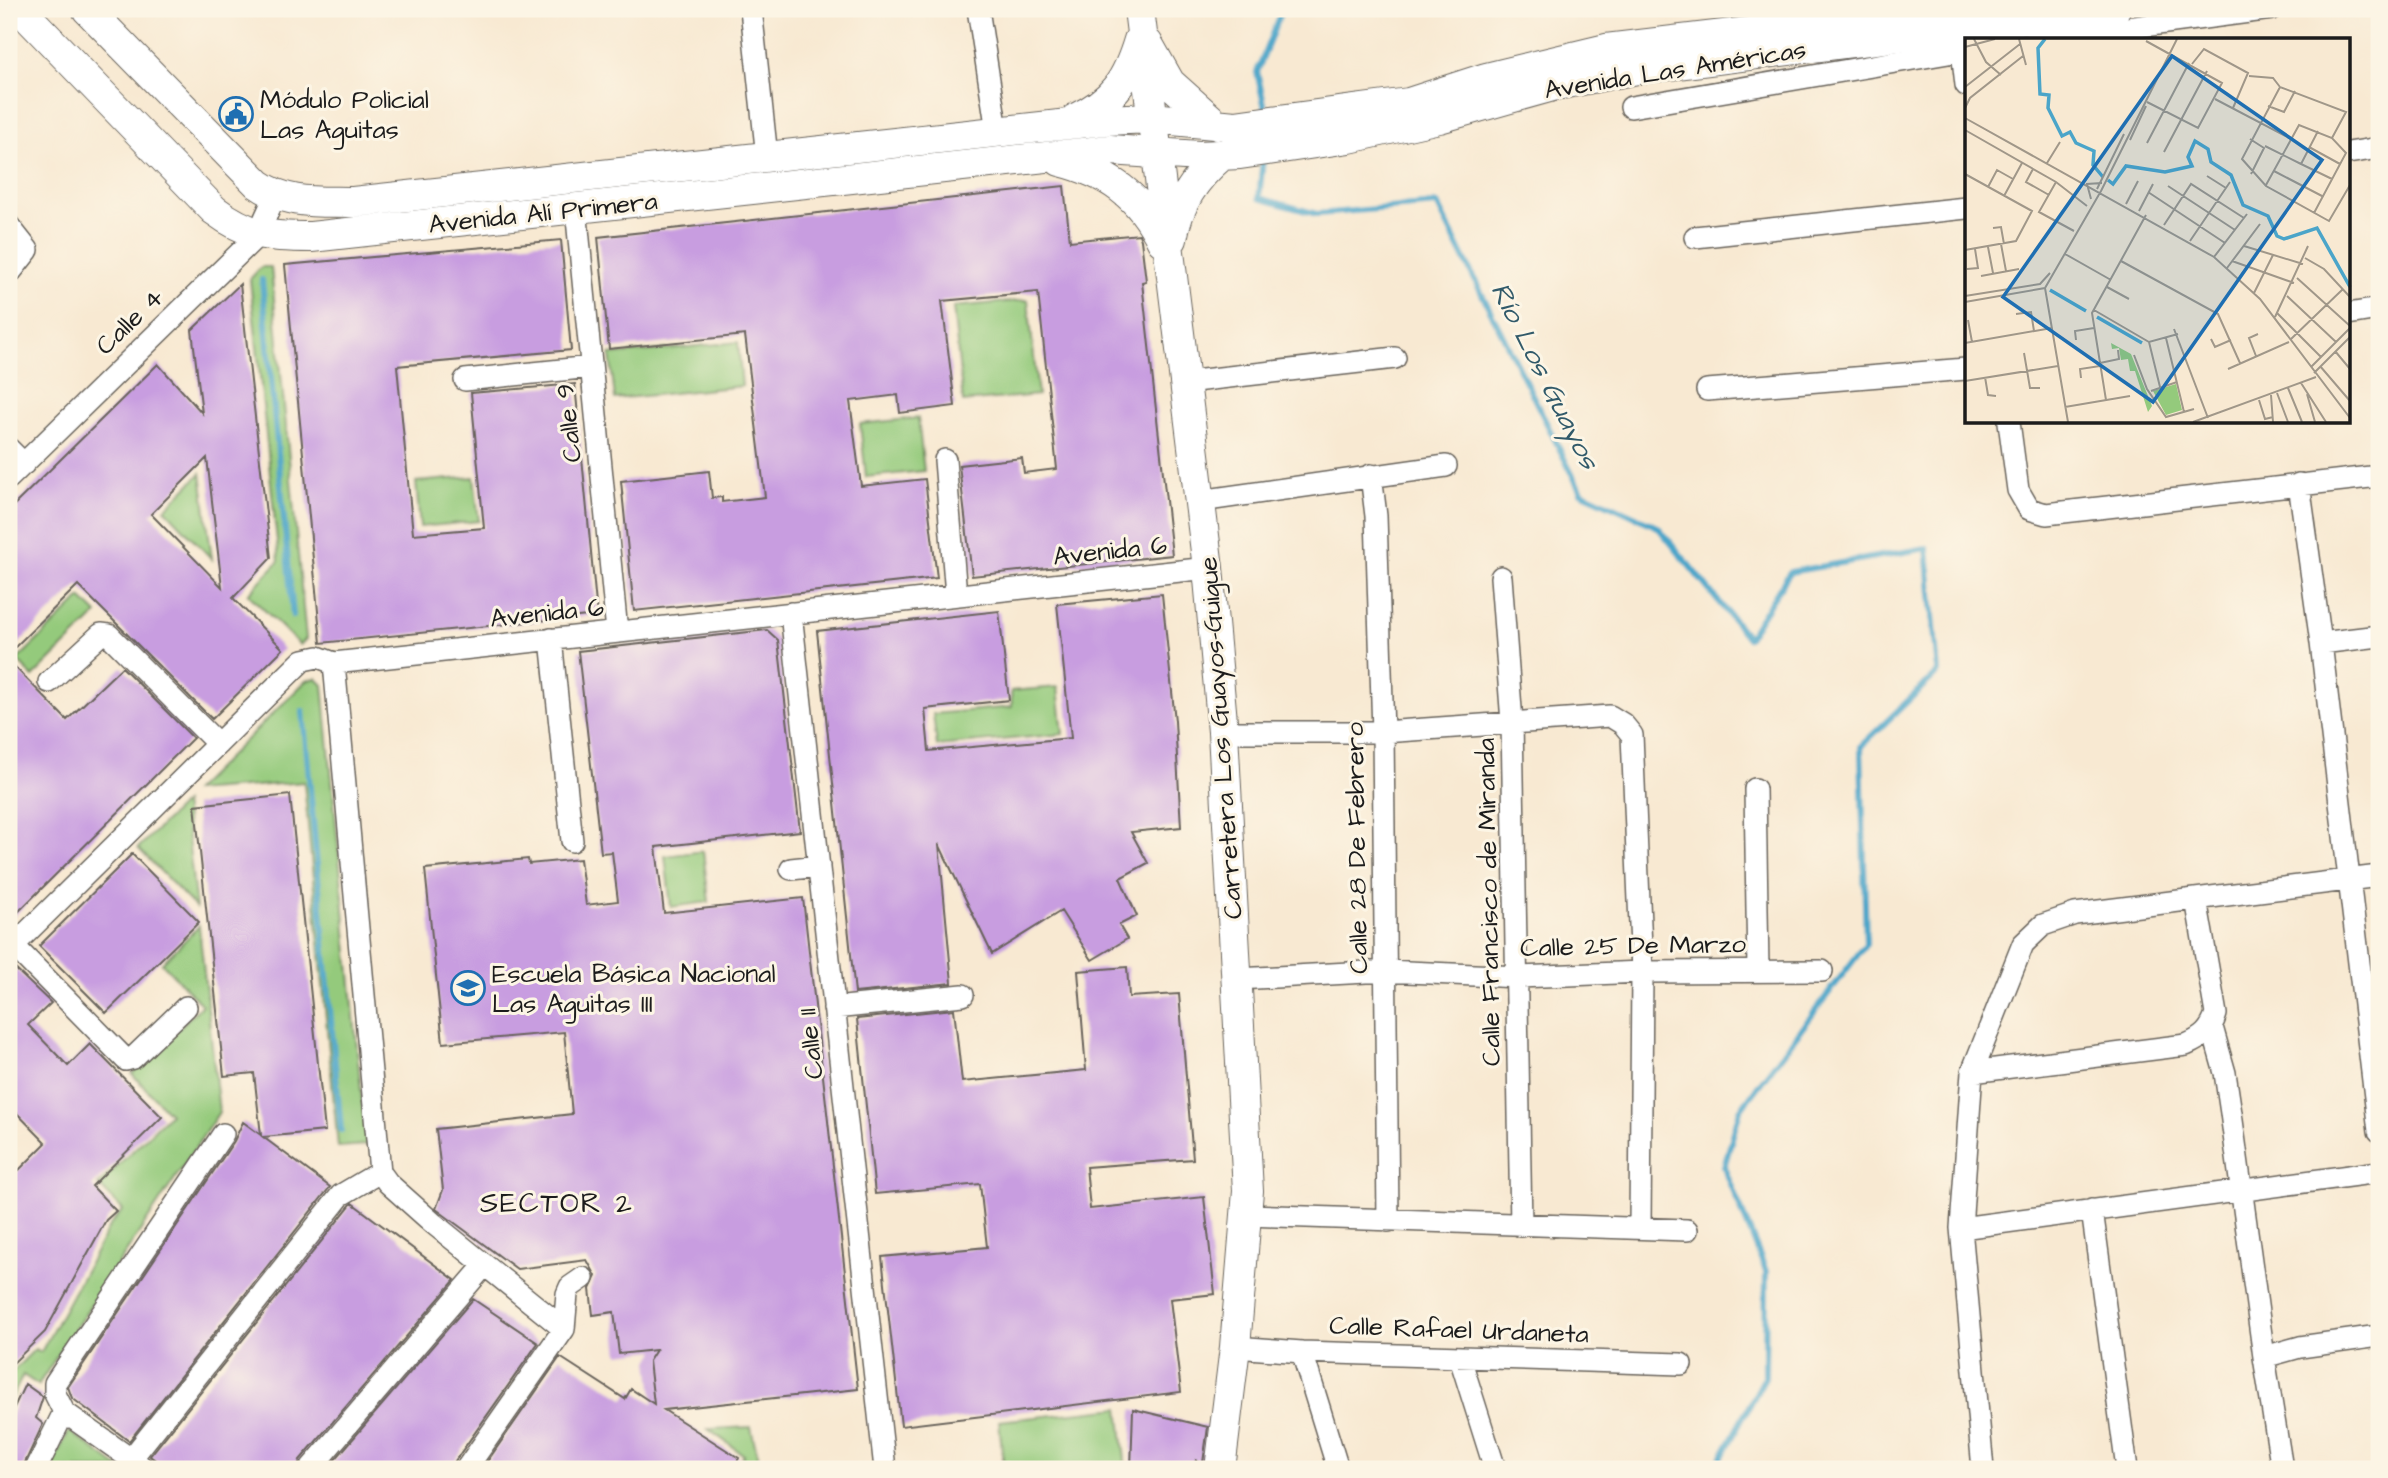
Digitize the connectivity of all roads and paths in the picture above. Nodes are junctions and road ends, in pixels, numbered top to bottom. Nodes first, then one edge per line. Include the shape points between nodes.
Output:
1 (20, 9) edge
2 (86, 9) edge
3 (751, 9) edge
4 (978, 9) edge
5 (1941, 9) edge
6 (2115, 9) edge
7 (2272, 9) edge
8 (1140, 21) edge
9 (2051, 38) edge
10 (1964, 50) edge
11 (1965, 68) edge
12 (1631, 107) dead end
13 (1152, 118) junction
14 (1057, 125) junction
15 (1348, 125) junction
16 (997, 131) junction
17 (1228, 140) junction
18 (2379, 148) edge
19 (2350, 153) edge
20 (1157, 155) junction
21 (767, 157) junction
22 (1042, 158) junction
23 (275, 196) junction
24 (576, 208) junction
25 (1965, 208) edge
26 (9, 226) edge
27 (257, 236) junction
28 (1695, 237) dead end
29 (1170, 257) junction
30 (9, 274) edge
31 (2379, 309) edge
32 (2350, 314) edge
33 (1395, 358) dead end
34 (591, 367) junction
35 (1965, 369) edge
36 (465, 380) dead end
37 (1185, 382) junction
38 (1707, 390) dead end
39 (2008, 424) edge
40 (945, 460) dead end
41 (14, 463) edge
42 (1446, 466) dead end
43 (1371, 475) junction
44 (2379, 476) edge
45 (2299, 484) junction
46 (1200, 501) junction
47 (1208, 568) junction
48 (1501, 577) dead end
49 (957, 595) junction
50 (791, 613) junction
51 (617, 632) junction
52 (2379, 636) edge
53 (551, 639) junction
54 (2322, 643) junction
55 (334, 663) junction
56 (49, 682) dead end
57 (1512, 722) junction
58 (1223, 732) junction
59 (1383, 732) junction
60 (218, 744) junction
61 (1755, 789) dead end
62 (572, 841) dead end
63 (819, 866) junction
64 (791, 869) dead end
65 (2379, 876) edge
66 (2349, 878) junction
67 (2196, 899) junction
68 (11, 948) edge
69 (1758, 970) junction
70 (1385, 971) junction
71 (1822, 971) dead end
72 (1642, 972) junction
73 (1519, 977) junction
74 (1237, 979) junction
75 (963, 995) dead end
76 (186, 1007) dead end
77 (834, 1007) junction
78 (2212, 1027) junction
79 (1972, 1072) junction
80 (2379, 1131) edge
81 (223, 1134) dead end
82 (380, 1172) junction
83 (2379, 1172) edge
84 (2242, 1190) junction
85 (2092, 1210) junction
86 (1247, 1215) junction
87 (1388, 1222) junction
88 (1521, 1226) junction
89 (1640, 1228) junction
90 (1961, 1228) junction
91 (1687, 1230) dead end
92 (484, 1266) junction
93 (583, 1278) dead end
94 (564, 1329) junction
95 (2379, 1336) edge
96 (1235, 1347) junction
97 (1302, 1352) junction
98 (2264, 1357) junction
99 (1460, 1358) junction
100 (1681, 1364) dead end
101 (64, 1412) junction
102 (138, 1464) edge
103 (36, 1469) edge
104 (310, 1469) edge
105 (466, 1469) edge
106 (884, 1469) edge
107 (1220, 1469) edge
108 (1338, 1469) edge
109 (1495, 1469) edge
110 (1983, 1469) edge
111 (2127, 1469) edge
112 (2282, 1469) edge

1 - 27 main road, Avenida Alí Primera via 191,188 233,224
2 - 23 main road via 234,162
3 - 21 street
4 - 16 street
5 - 15 main road, Avenida Las Américas via 1606,49 1486,78
6 - 15 main road, Avenida Las Américas via 1637,69 1556,85 1439,118
7 - 9 street
8 - 13 main road, Carretera Los Guayos-Guigue
8 - 14 main road via 1130,72 1114,93 1094,110
8 - 17 main road via 1170,83
10 - 11 street
10 - 12 street
13 - 14 main road, Avenida Alí Primera
13 - 17 main road, Avenida Las Américas
13 - 20 main road, Carretera Los Guayos-Guigue
14 - 16 main road, Avenida Alí Primera
15 - 17 main road, Avenida Las Américas
16 - 21 main road, Avenida Alí Primera
17 - 20 main road, Avenida Las Américas
17 - 29 main road via 1177,212
18 - 19 street
20 - 22 main road, Avenida Alí Primera via 1110,150
20 - 29 main road, Carretera Los Guayos-Guigue
21 - 23 main road, Avenida Alí Primera via 353,202 293,201
22 - 24 main road, Avenida Alí Primera
22 - 29 main road via 1104,175 1126,190 1145,209
23 - 27 street, Calle 4
24 - 27 main road, Avenida Alí Primera via 311,237
24 - 34 street, Calle 9
25 - 28 street
26 - 30 street via 28,250
27 - 41 street, Calle 4
29 - 37 main road, Carretera Los Guayos-Guigue
31 - 32 street
33 - 37 street
34 - 36 street
34 - 51 street, Calle 9 via 607,419
35 - 38 street
37 - 46 main road, Carretera Los Guayos-Guigue
39 - 45 street via 2018,490 2029,509 2046,514
40 - 49 street
42 - 43 street
43 - 46 street
43 - 59 street, Calle 28 De Febrero
44 - 45 street
45 - 54 street
46 - 47 main road, Carretera Los Guayos-Guigue
47 - 49 street, Avenida 6 via 1025,595
47 - 58 main road, Carretera Los Guayos-Guigue
48 - 57 street, Calle Francisco de Miranda
49 - 50 street, Avenida 6
50 - 51 street, Avenida 6
50 - 63 street, Calle 11
51 - 53 street, Avenida 6
52 - 54 street
53 - 55 street, Avenida 6
53 - 62 street
54 - 66 street
55 - 60 street, Avenida 6 via 318,657 303,660
55 - 82 street
56 - 60 street via 101,634 109,635
57 - 59 street
57 - 72 street via 1610,716 1633,735
57 - 73 street, Calle Francisco de Miranda
58 - 59 street
58 - 74 main road, Carretera Los Guayos-Guigue
59 - 70 street, Calle 28 De Febrero
60 - 68 street, Avenida 6
61 - 69 street
63 - 64 street
63 - 77 street, Calle 11
65 - 66 street
66 - 67 street
66 - 80 street
67 - 78 street via 2216,1014
67 - 79 street via 2075,914 2043,925 2023,944
68 - 76 street via 125,1060 133,1058
69 - 71 street, Calle 25 De Marzo
69 - 72 street, Calle 25 De Marzo
70 - 73 street, Calle 25 De Marzo
70 - 74 street, Calle 25 De Marzo
70 - 87 street, Calle 28 De Febrero
72 - 73 street, Calle 25 De Marzo
72 - 89 street
73 - 88 street, Calle Francisco de Miranda
74 - 86 main road, Carretera Los Guayos-Guigue
75 - 77 street
77 - 106 street, Calle 11 via 868,1223
78 - 79 street via 2186,1045
78 - 84 street via 2225,1073
79 - 90 street
81 - 101 street via 55,1383
82 - 92 street
82 - 102 street via 341,1195
83 - 84 street
84 - 85 street
84 - 98 street
85 - 90 street
85 - 111 street
86 - 87 street
86 - 96 main road, Carretera Los Guayos-Guigue
87 - 88 street
88 - 89 street
89 - 91 street
90 - 110 street
92 - 94 street
92 - 104 street
93 - 94 street via 567,1294
94 - 105 street
95 - 98 street
96 - 97 street, Calle Rafael Urdaneta
96 - 107 main road, Carretera Los Guayos-Guigue
97 - 99 street, Calle Rafael Urdaneta
97 - 108 street
98 - 112 street
99 - 100 street, Calle Rafael Urdaneta
99 - 109 street
101 - 102 street
101 - 103 street

